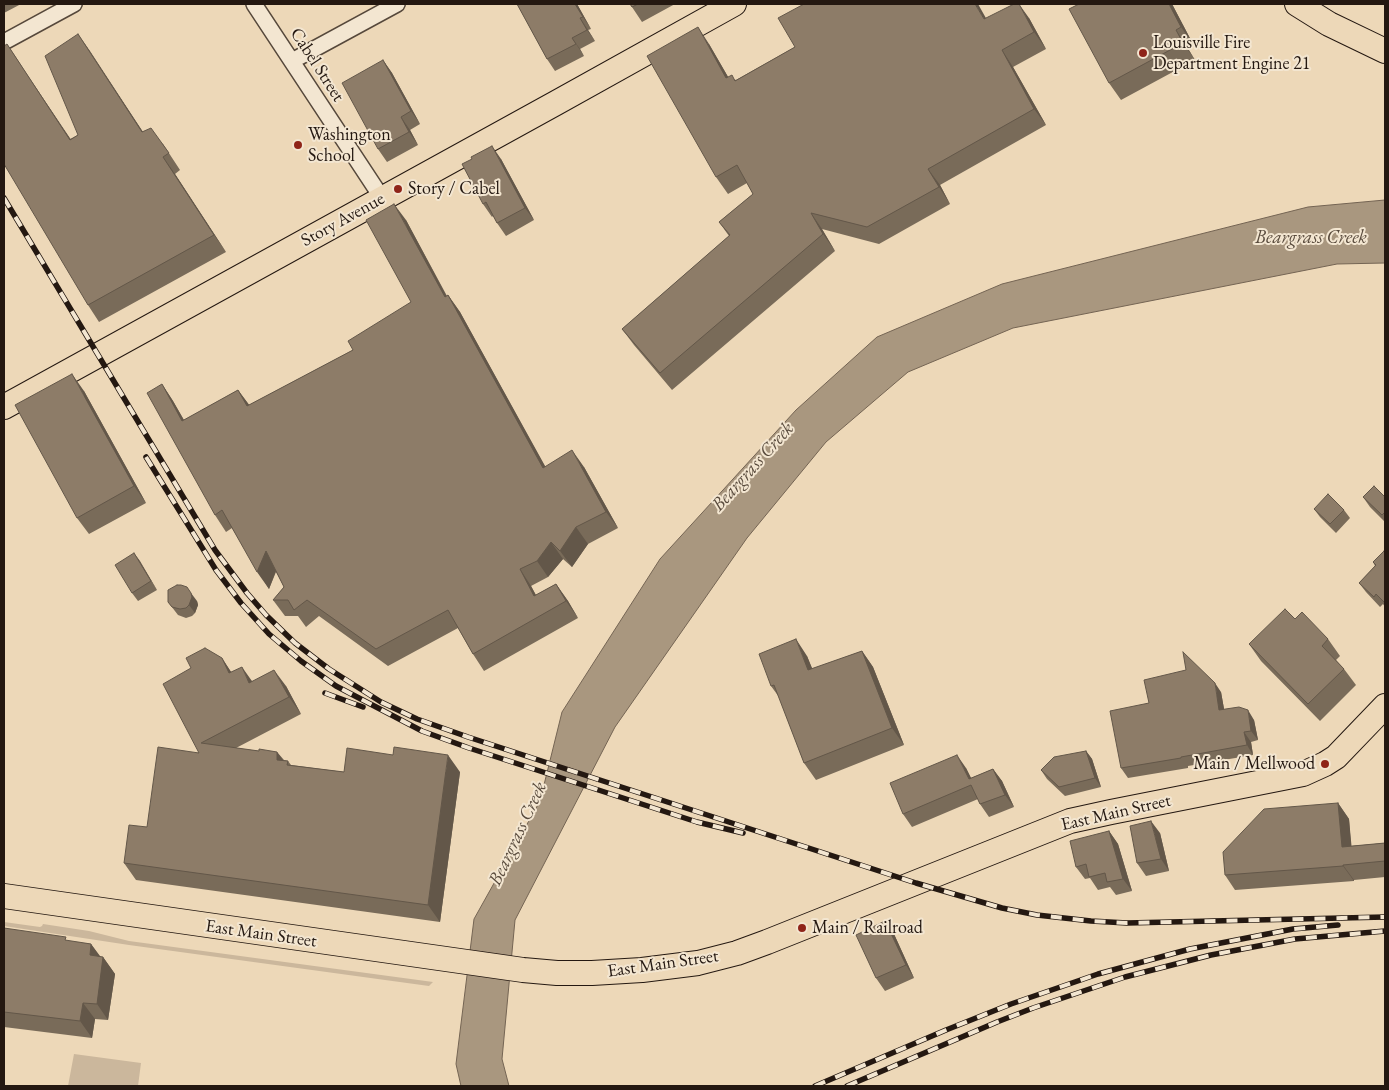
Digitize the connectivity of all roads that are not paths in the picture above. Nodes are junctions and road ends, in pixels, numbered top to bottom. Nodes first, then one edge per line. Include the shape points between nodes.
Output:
1 (74, 4) edge
2 (254, 4) edge
3 (398, 4) edge
4 (732, 4) edge
5 (1297, 4) edge
6 (4, 42) edge
7 (1385, 51) edge
8 (292, 61) junction
9 (382, 198) junction
10 (4, 407) edge
11 (1385, 706) edge
12 (4, 896) edge

1 - 6 street
2 - 8 street, Cabel Street
3 - 8 street
4 - 9 main road, Story Avenue
5 - 7 main road via 1329,24
8 - 9 street, Cabel Street
9 - 10 main road, Story Avenue
11 - 12 main road, East Main Street via 1336,757 1303,774 1070,821 737,953 698,963 592,973 523,970

